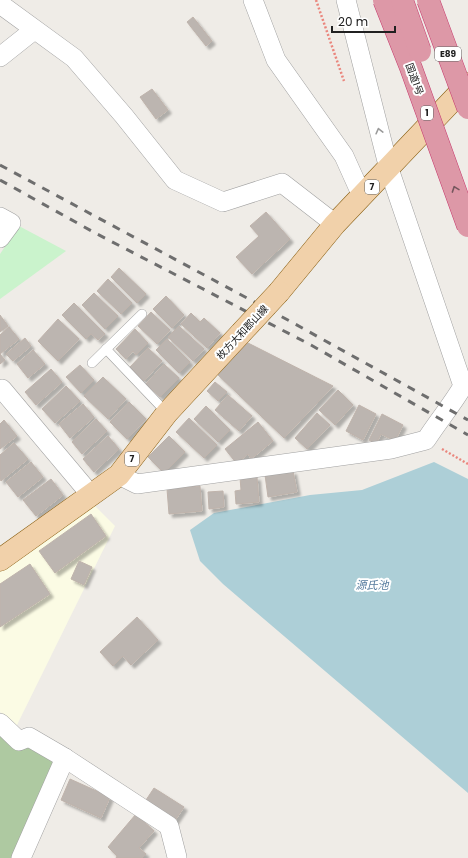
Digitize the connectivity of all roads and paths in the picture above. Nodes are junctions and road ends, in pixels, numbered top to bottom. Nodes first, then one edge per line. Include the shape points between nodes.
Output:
1 (253, 0) edge
2 (346, 0) edge
3 (376, 0) edge
4 (384, 0) edge
5 (402, 0) edge
6 (428, 0) edge
7 (0, 4) edge
8 (34, 30) junction
9 (0, 57) edge
10 (411, 68) junction
11 (468, 84) edge
12 (468, 108) edge
13 (389, 169) junction
14 (468, 182) edge
15 (362, 196) junction
16 (0, 217) edge
17 (335, 224) junction
18 (468, 226) edge
19 (0, 238) edge
20 (142, 314) dead end
21 (106, 349) junction
22 (92, 363) dead end
23 (466, 385) edge
24 (2, 389) dead end
25 (166, 413) junction
26 (426, 440) junction
27 (468, 464) edge
28 (119, 475) junction
29 (91, 495) junction
30 (0, 560) edge
31 (0, 723) edge
32 (65, 758) junction
33 (21, 858) edge
34 (178, 858) edge

1 - 15 street via 276,60 344,156
13 -> 2 street
3 - 10 street
4 - 10 highway, 国道1号 / 1, bridge
5 - 14 highway, bridge
6 - 12 highway, E89, bridge
7 - 8 street
8 - 9 street
8 - 17 street via 74,58 176,180 223,202 282,183
18 -> 10 highway, 国道1号 / 1, bridge
11 - 13 main road, 枚方大和郡山線 / 7
13 - 15 main road, 枚方大和郡山線 / 7
13 - 23 street
15 - 17 main road, 枚方大和郡山線 / 7
16 - 19 street via 11,223
17 - 25 main road, 枚方大和郡山線 / 7, bridge via 279,292
20 - 21 lane
21 - 22 lane
21 - 25 lane
23 - 26 street
24 - 29 street
25 - 28 main road, 枚方大和郡山線 / 7
26 - 27 path
26 - 28 street via 391,449 137,484
28 - 29 main road, 枚方大和郡山線 / 7
29 - 30 main road, 枚方大和郡山線 / 7
31 - 32 street via 19,741 29,737
32 - 33 street
32 - 34 street via 169,826

